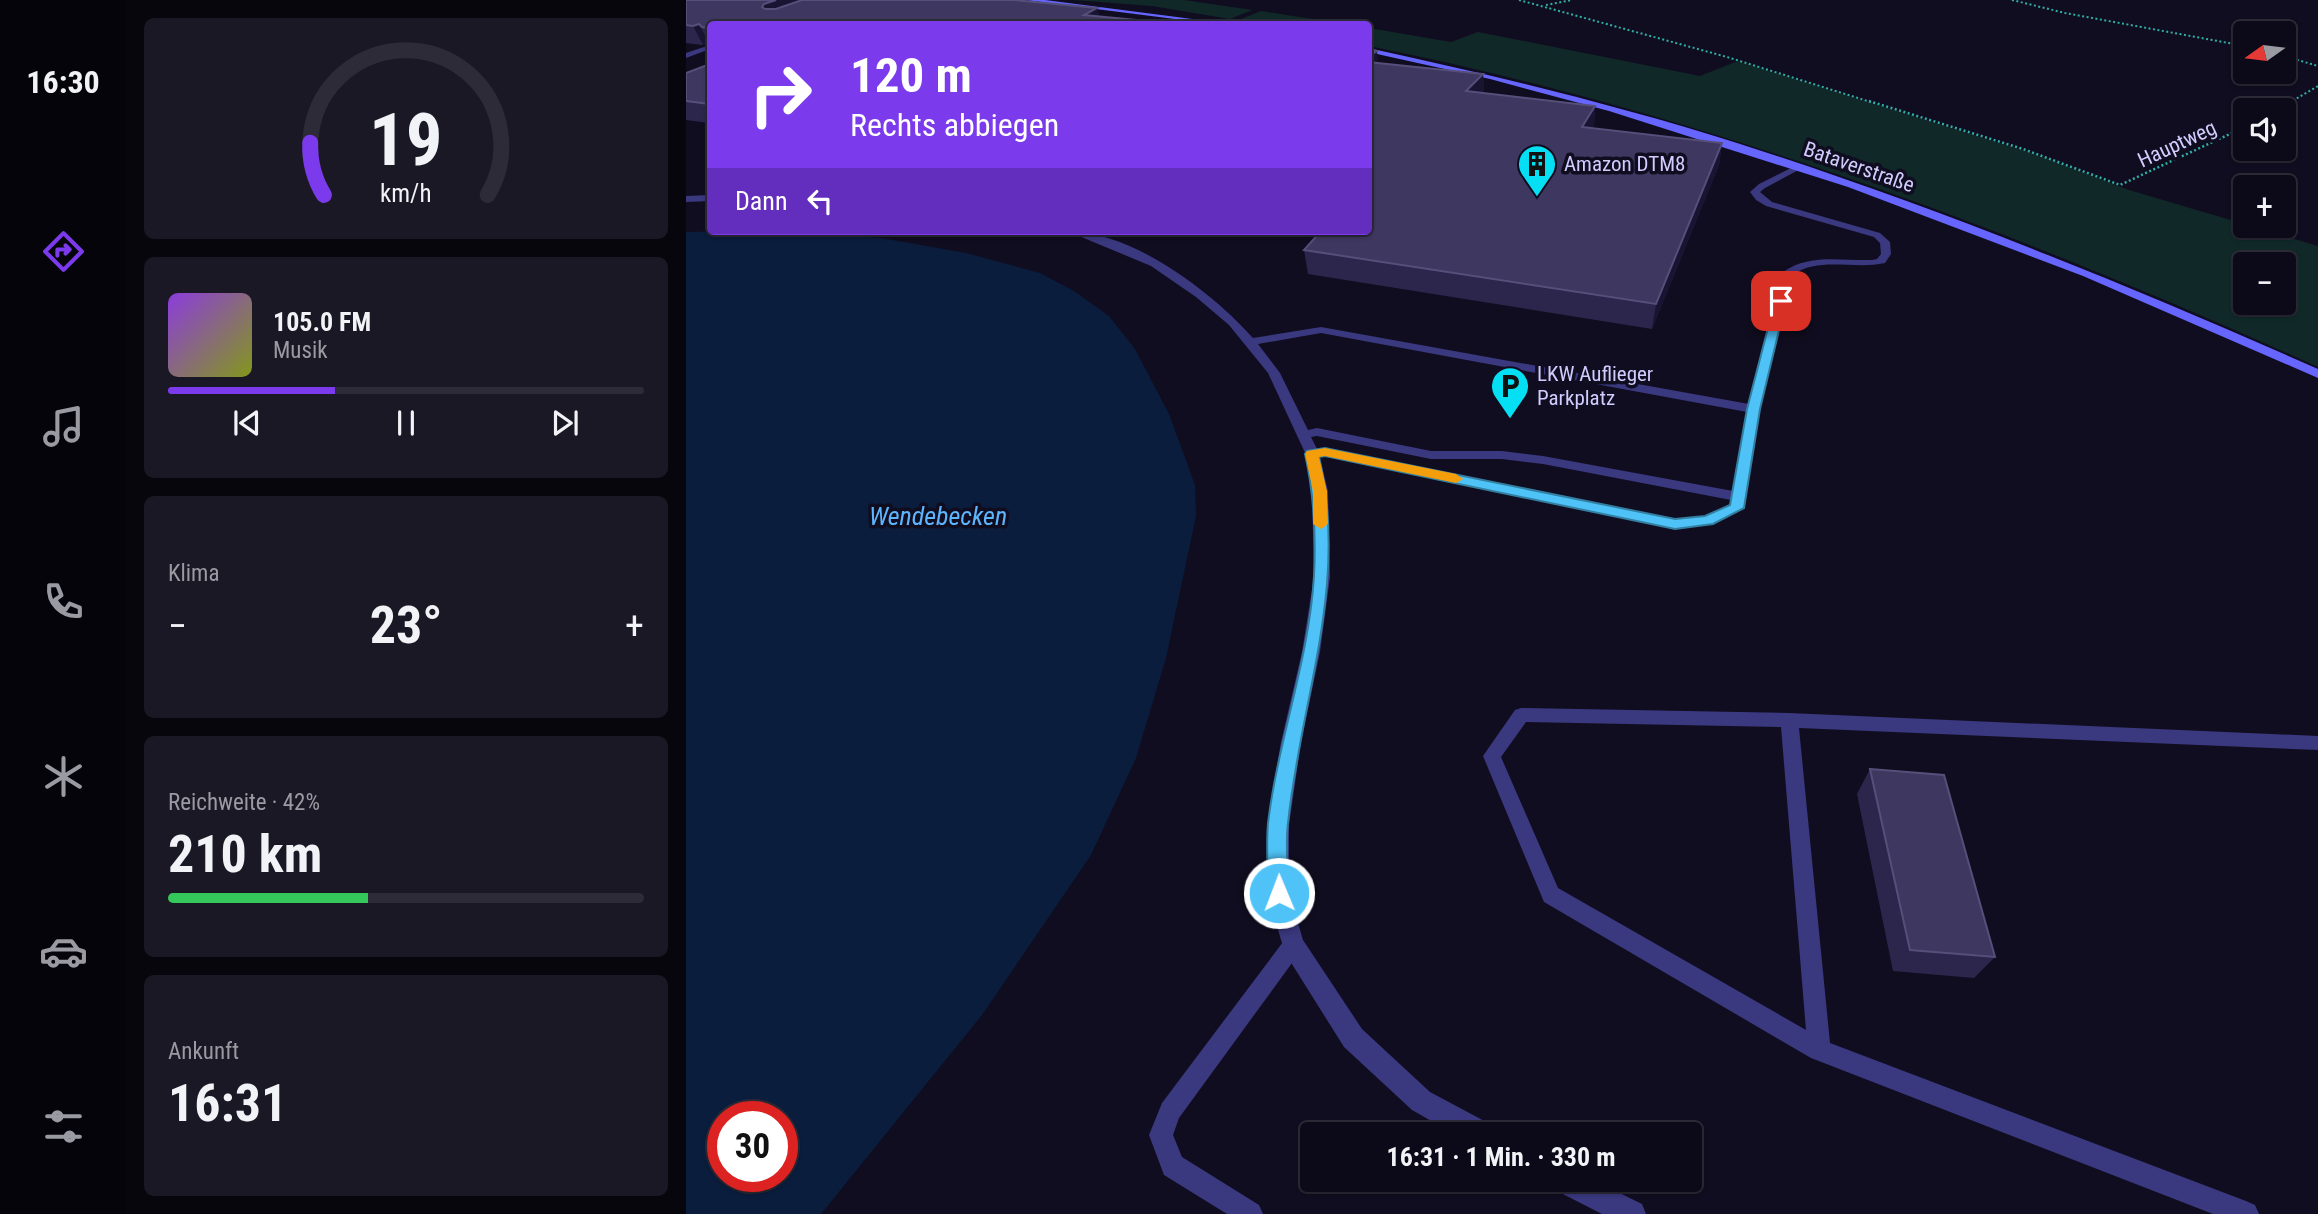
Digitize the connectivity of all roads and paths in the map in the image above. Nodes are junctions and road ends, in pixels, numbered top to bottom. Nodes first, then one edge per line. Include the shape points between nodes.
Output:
1 (1028, 0) edge
2 (1519, 0) edge
3 (1572, 0) edge
4 (2012, 0) edge
5 (1538, 5) junction
6 (1202, 21) edge
7 (2233, 44) edge
8 (707, 48) edge
9 (1372, 51) edge
10 (686, 56) edge
11 (2296, 60) edge
12 (2318, 66) edge
13 (2318, 86) edge
14 (2296, 99) edge
15 (2233, 133) edge
16 (1800, 167) junction
17 (707, 198) edge
18 (686, 199) edge
19 (1083, 235) edge
20 (1251, 342) junction
21 (2318, 374) edge
22 (1754, 409) junction
23 (1304, 435) junction
24 (1312, 454) junction
25 (1739, 497) junction
26 (1788, 720) junction
27 (2318, 743) edge
28 (1293, 946) junction
29 (1819, 1050) junction
30 (1459, 1122) edge
31 (1588, 1192) edge
32 (1250, 1214) edge
33 (1632, 1214) edge
34 (2246, 1214) edge

1 - 6 street
2 - 5 path
3 - 5 path
4 - 7 path
5 - 15 path, Hauptweg via 1727,57 2023,149 2120,185
8 - 10 street
9 - 16 street, Bataverstraße via 1579,99
11 - 12 path
13 - 14 path
16 - 21 street, Bataverstraße via 2053,260
16 - 22 lane via 1755,192 1769,204 1877,235 1885,242 1886,254 1872,263 1808,263 1787,274
17 - 18 lane
19 - 20 lane via 1164,269
20 - 22 lane via 1321,330
20 - 23 lane via 1283,390
22 - 25 lane
23 - 24 lane
23 - 25 lane via 1317,432 1431,455 1543,460
24 - 25 lane via 1325,452 1675,524 1708,521 1737,508
24 - 28 street via 1320,491 1322,577 1278,825 1279,893
26 - 27 lane
26 - 29 lane
26 - 29 lane via 1521,715 1492,756 1551,895
28 - 30 street via 1353,1038 1421,1101
28 - 32 lane via 1170,1111 1161,1135 1174,1166
29 - 34 lane
31 - 33 street

